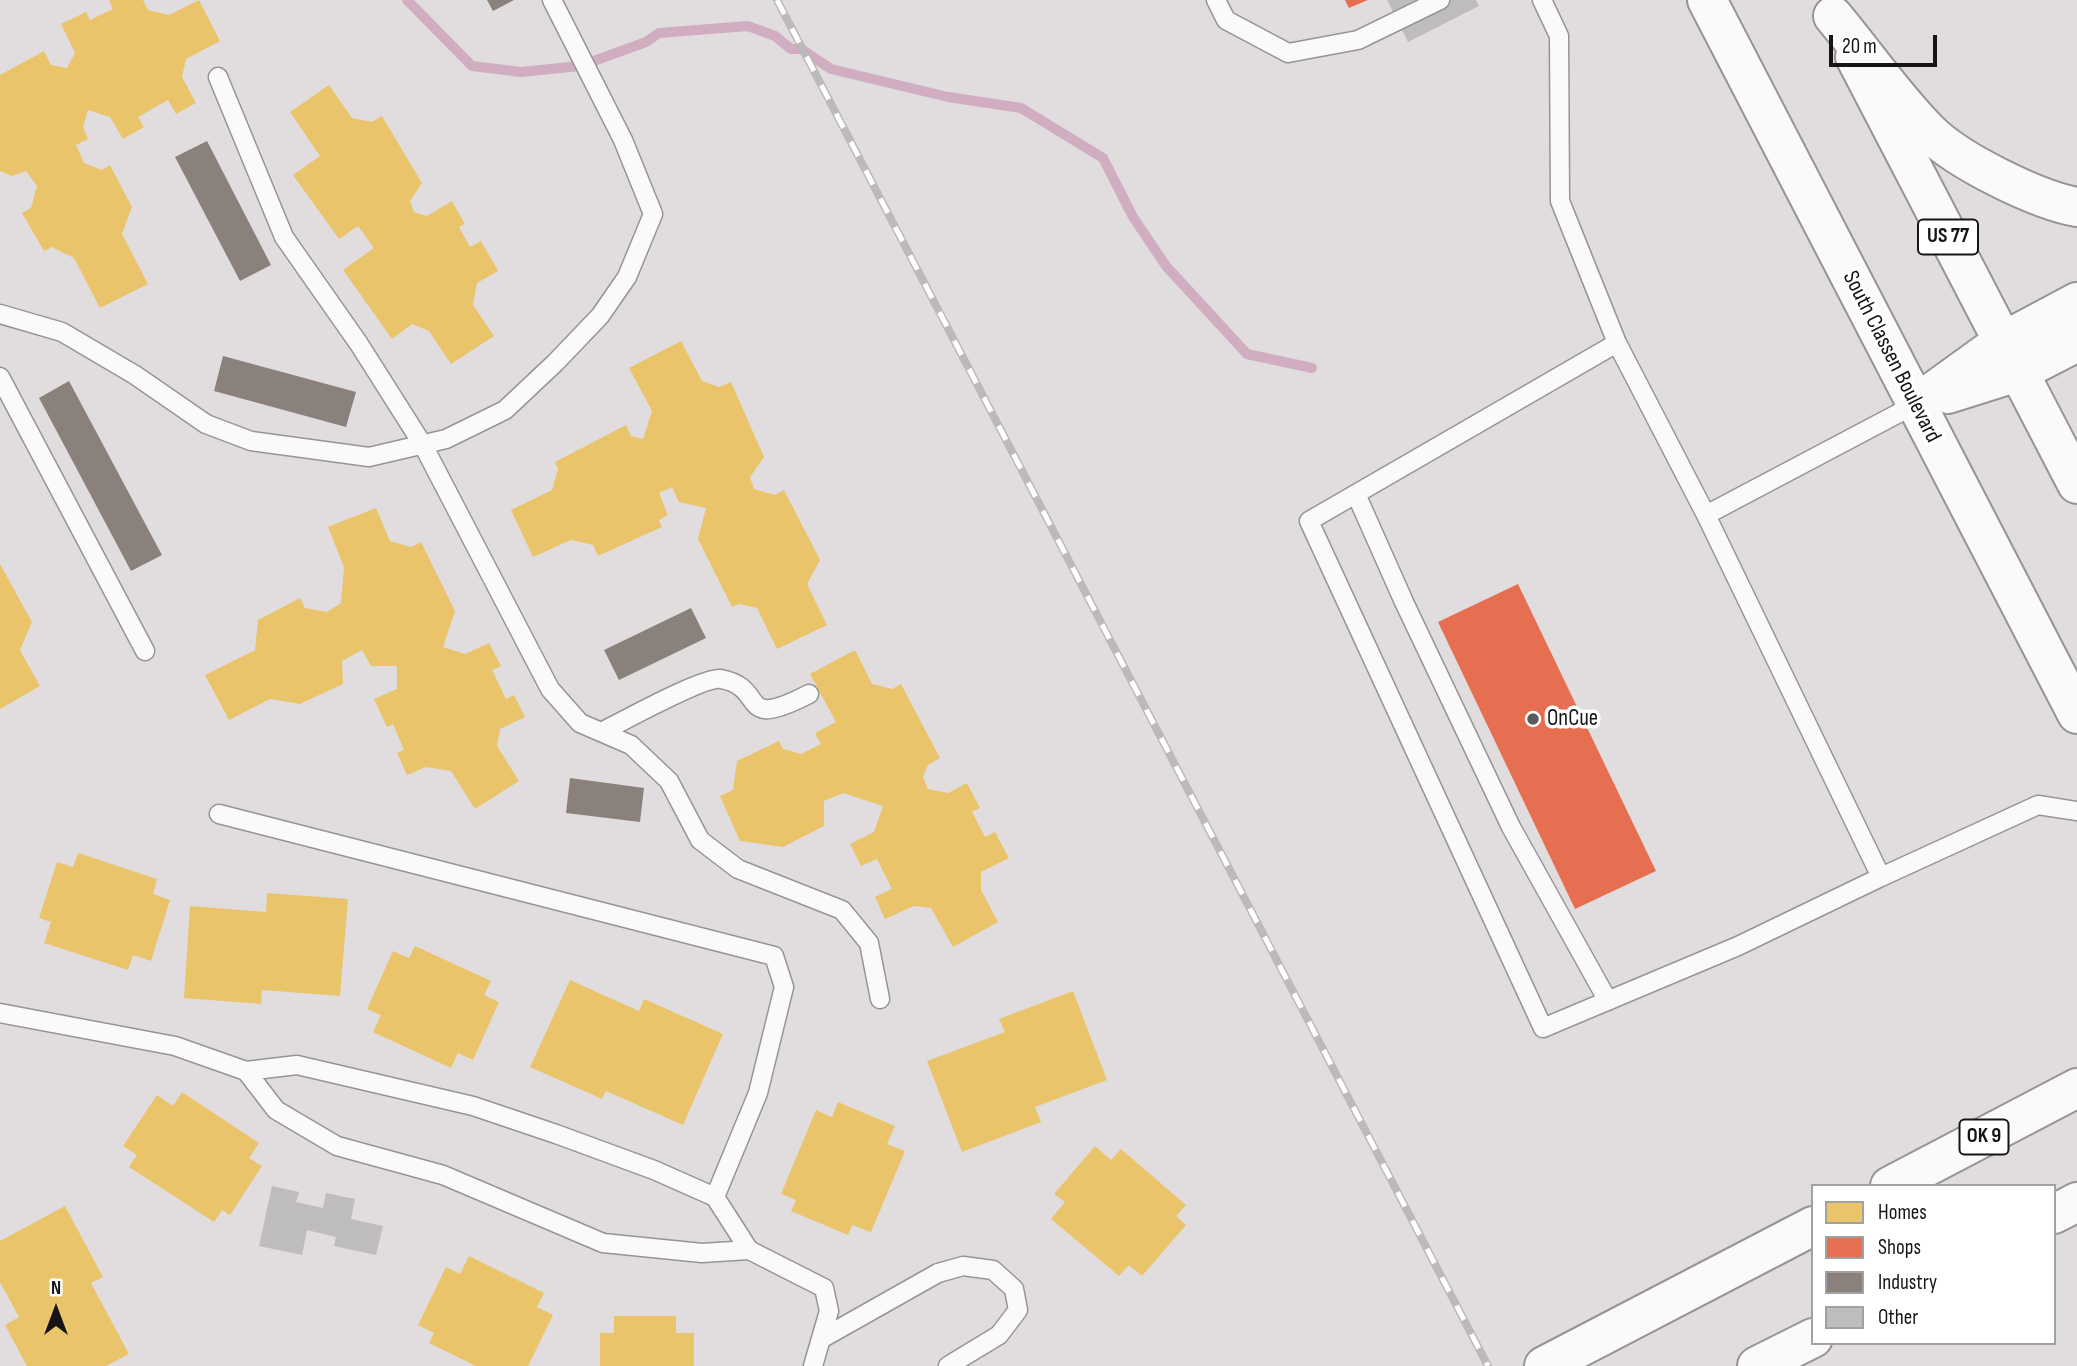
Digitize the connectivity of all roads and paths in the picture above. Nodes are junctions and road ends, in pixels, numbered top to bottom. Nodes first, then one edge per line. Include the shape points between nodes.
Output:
1 (552, 0) edge
2 (1216, 0) edge
3 (1440, 0) edge
4 (1542, 0) edge
5 (1707, 0) edge
6 (1829, 8) edge
7 (218, 77) dead end
8 (2077, 207) edge
9 (2077, 302) edge
10 (0, 314) edge
11 (2077, 342) edge
12 (1617, 343) junction
13 (2012, 357) junction
14 (0, 377) edge
15 (1916, 404) junction
16 (423, 445) junction
17 (2077, 484) edge
18 (1356, 494) junction
19 (1706, 515) junction
20 (145, 651) dead end
21 (809, 694) dead end
22 (2077, 714) edge
23 (601, 732) junction
24 (2077, 811) edge
25 (219, 814) dead end
26 (1881, 877) junction
27 (880, 999) dead end
28 (1608, 1001) junction
29 (0, 1013) edge
30 (246, 1071) junction
31 (2077, 1088) edge
32 (1894, 1184) edge
33 (715, 1197) junction
34 (2077, 1202) edge
35 (2056, 1213) edge
36 (1811, 1227) edge
37 (750, 1250) junction
38 (821, 1339) junction
39 (1811, 1339) edge
40 (813, 1366) edge
41 (947, 1366) edge
42 (1544, 1366) edge
43 (1757, 1366) edge

1 - 16 lane via 623,140 653,214 626,277 600,316 505,410 446,439
2 - 3 lane via 1226,20 1288,53 1358,40
4 - 12 lane via 1559,36 1560,201
5 - 15 main road, South Classen Boulevard
6 - 8 main road via 1930,134 2027,191
6 - 13 main road, US 77
7 - 16 lane via 284,237
9 - 13 main road
10 - 16 lane via 62,332 206,424 251,441 369,457
11 - 13 main road
12 - 18 lane
12 - 19 lane
13 - 15 main road
13 - 17 main road, US 77
14 - 20 lane
15 - 19 lane
15 - 22 main road, South Classen Boulevard
16 - 23 lane via 550,689 580,723
18 - 28 lane via 1511,827
18 - 28 lane via 1310,521 1542,1028
19 - 26 lane
21 - 23 lane via 779,710 767,711 754,705 740,687 719,678
23 - 27 lane via 631,745 669,781 700,840 738,869 842,910 869,943
24 - 26 lane via 2038,805
25 - 33 lane via 774,956 784,987 781,1000 758,1093
26 - 28 lane via 1738,946
29 - 30 lane via 175,1046
30 - 33 lane via 297,1065 473,1106 654,1170
30 - 37 lane via 276,1110 337,1146 443,1175 603,1243 702,1253
31 - 32 main road, OK 9
33 - 37 lane
34 - 35 main road
36 - 42 main road
37 - 38 lane via 824,1288 829,1311
38 - 40 lane
38 - 41 lane via 938,1273 963,1266 993,1270 1014,1289 1018,1310 999,1335
39 - 43 main road

